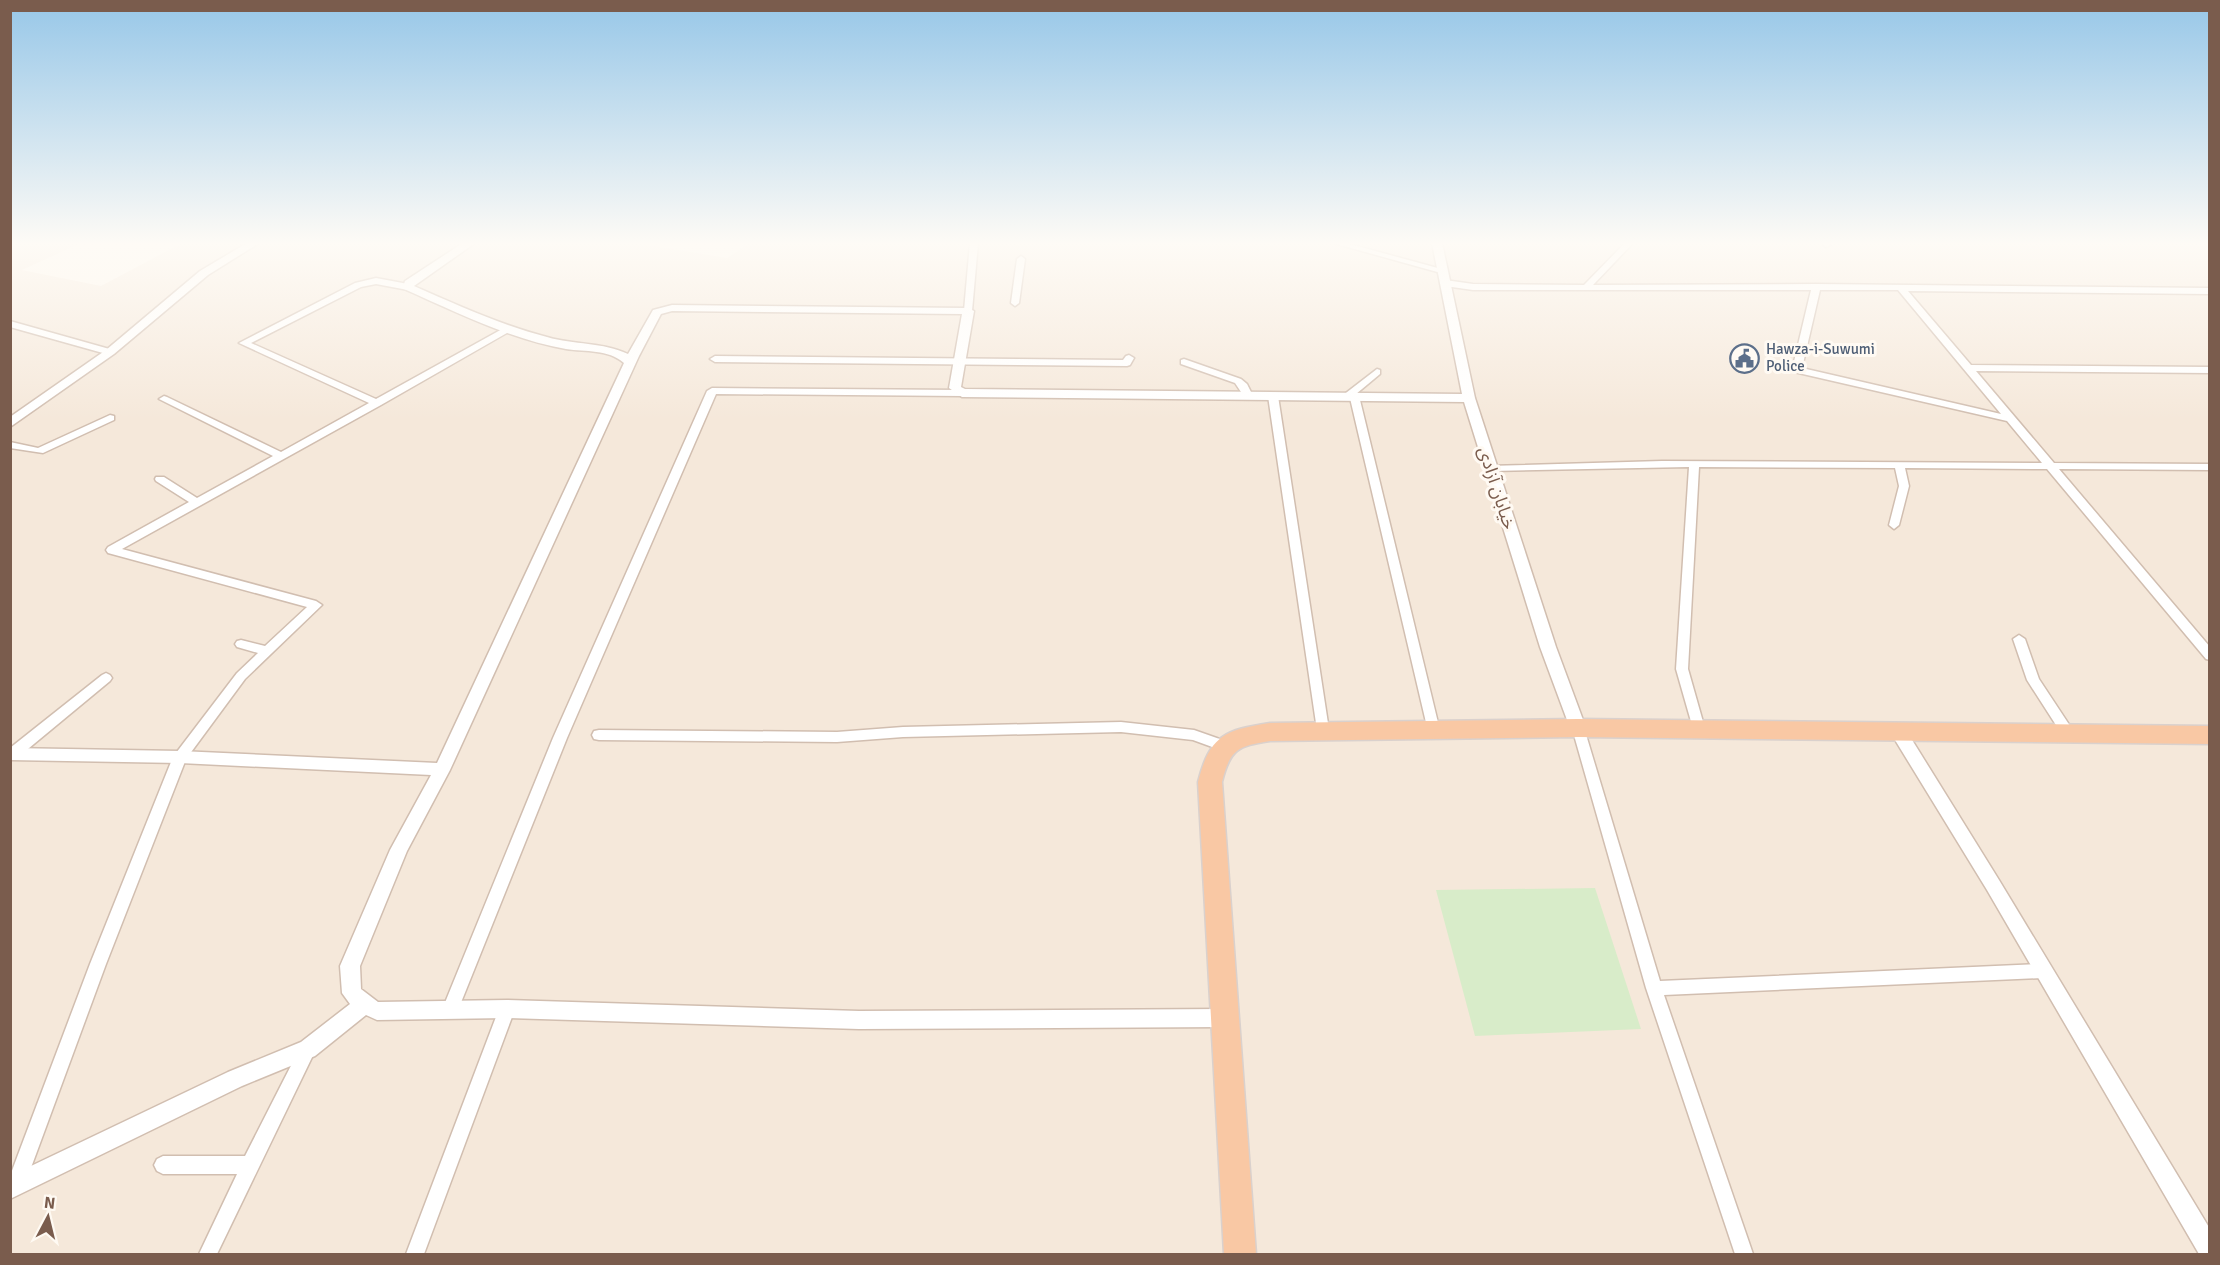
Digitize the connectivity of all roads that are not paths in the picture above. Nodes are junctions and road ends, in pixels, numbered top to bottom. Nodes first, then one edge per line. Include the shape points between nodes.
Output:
1 (169, 302) edge
2 (325, 302) edge
3 (443, 302) edge
4 (969, 302) edge
5 (1448, 302) edge
6 (1813, 302) edge
7 (1913, 302) edge
8 (968, 311) junction
9 (10, 324) edge
10 (507, 330) junction
11 (110, 352) junction
12 (625, 358) junction
13 (1129, 358) dead end
14 (715, 359) dead end
15 (961, 362) junction
16 (1184, 362) dead end
17 (1969, 368) junction
18 (2210, 370) edge
19 (1377, 372) dead end
20 (962, 393) junction
21 (1248, 396) junction
22 (1273, 396) junction
23 (1351, 396) junction
24 (1469, 398) junction
25 (164, 399) dead end
26 (378, 403) junction
27 (110, 418) dead end
28 (2011, 419) junction
29 (10, 423) edge
30 (10, 445) edge
31 (281, 456) junction
32 (1694, 464) junction
33 (1899, 465) junction
34 (2050, 466) junction
35 (2210, 467) edge
36 (1491, 468) junction
37 (160, 479) dead end
38 (196, 502) junction
39 (1894, 525) dead end
40 (2019, 639) dead end
41 (241, 644) dead end
42 (267, 651) junction
43 (2210, 656) edge
44 (106, 678) dead end
45 (1578, 728) junction
46 (1699, 729) junction
47 (1323, 730) junction
48 (1434, 731) junction
49 (1898, 731) junction
50 (2068, 732) junction
51 (599, 735) dead end
52 (2210, 735) edge
53 (1226, 747) junction
54 (11, 754) edge
55 (180, 757) junction
56 (442, 770) junction
57 (2042, 971) junction
58 (1654, 988) junction
59 (364, 1005) junction
60 (507, 1009) junction
61 (450, 1010) junction
62 (1224, 1018) junction
63 (308, 1048) junction
64 (163, 1165) dead end
65 (250, 1165) junction
66 (13, 1186) edge
67 (2210, 1251) edge
68 (208, 1254) edge
69 (415, 1254) edge
70 (1240, 1254) edge
71 (1744, 1254) edge

1 - 11 street
2 - 26 street via 244,343
3 - 10 street
4 - 8 street
5 - 24 street, خیابان آزادی
6 - 28 street via 1797,370
7 - 17 street
8 - 12 street via 672,308 657,312 637,347
8 - 15 street
9 - 11 street
10 - 12 street
10 - 26 street
11 - 29 street
12 - 56 street
13 - 15 street via 1127,363
14 - 15 street
15 - 20 street via 955,388
16 - 21 street via 1238,381
17 - 18 street
17 - 28 street
19 - 23 street
20 - 21 street
20 - 61 street via 712,391 560,738
21 - 22 street
22 - 23 street
22 - 47 street
23 - 24 street
23 - 48 street
24 - 36 street, خیابان آزادی
25 - 31 street
26 - 31 street
27 - 30 street via 39,451
28 - 34 street
31 - 38 street
32 - 33 street
32 - 36 street
32 - 46 street via 1682,669
33 - 34 street
33 - 39 street via 1904,486
34 - 35 street
34 - 43 street
36 - 45 street, خیابان آزادی
37 - 38 street
38 - 42 street via 112,550 316,604
40 - 50 street via 2033,680
41 - 42 street
42 - 55 street via 241,676
44 - 54 street
45 - 46 highway
45 - 48 highway
45 - 58 street
46 - 49 highway
47 - 48 highway
47 - 53 highway via 1239,737
49 - 50 highway
49 - 57 street
50 - 52 highway
51 - 53 street via 837,737 1121,727 1194,735
53 - 62 highway via 1215,762 1210,782
54 - 55 street
55 - 56 street
55 - 66 street
56 - 59 street via 399,850 350,966 352,993
57 - 58 street
57 - 67 street
58 - 71 street
59 - 61 street via 376,1011
59 - 63 street
60 - 61 street
60 - 62 street via 859,1020
60 - 69 street
62 - 70 highway
63 - 65 street
63 - 66 street
64 - 65 street
65 - 68 street

